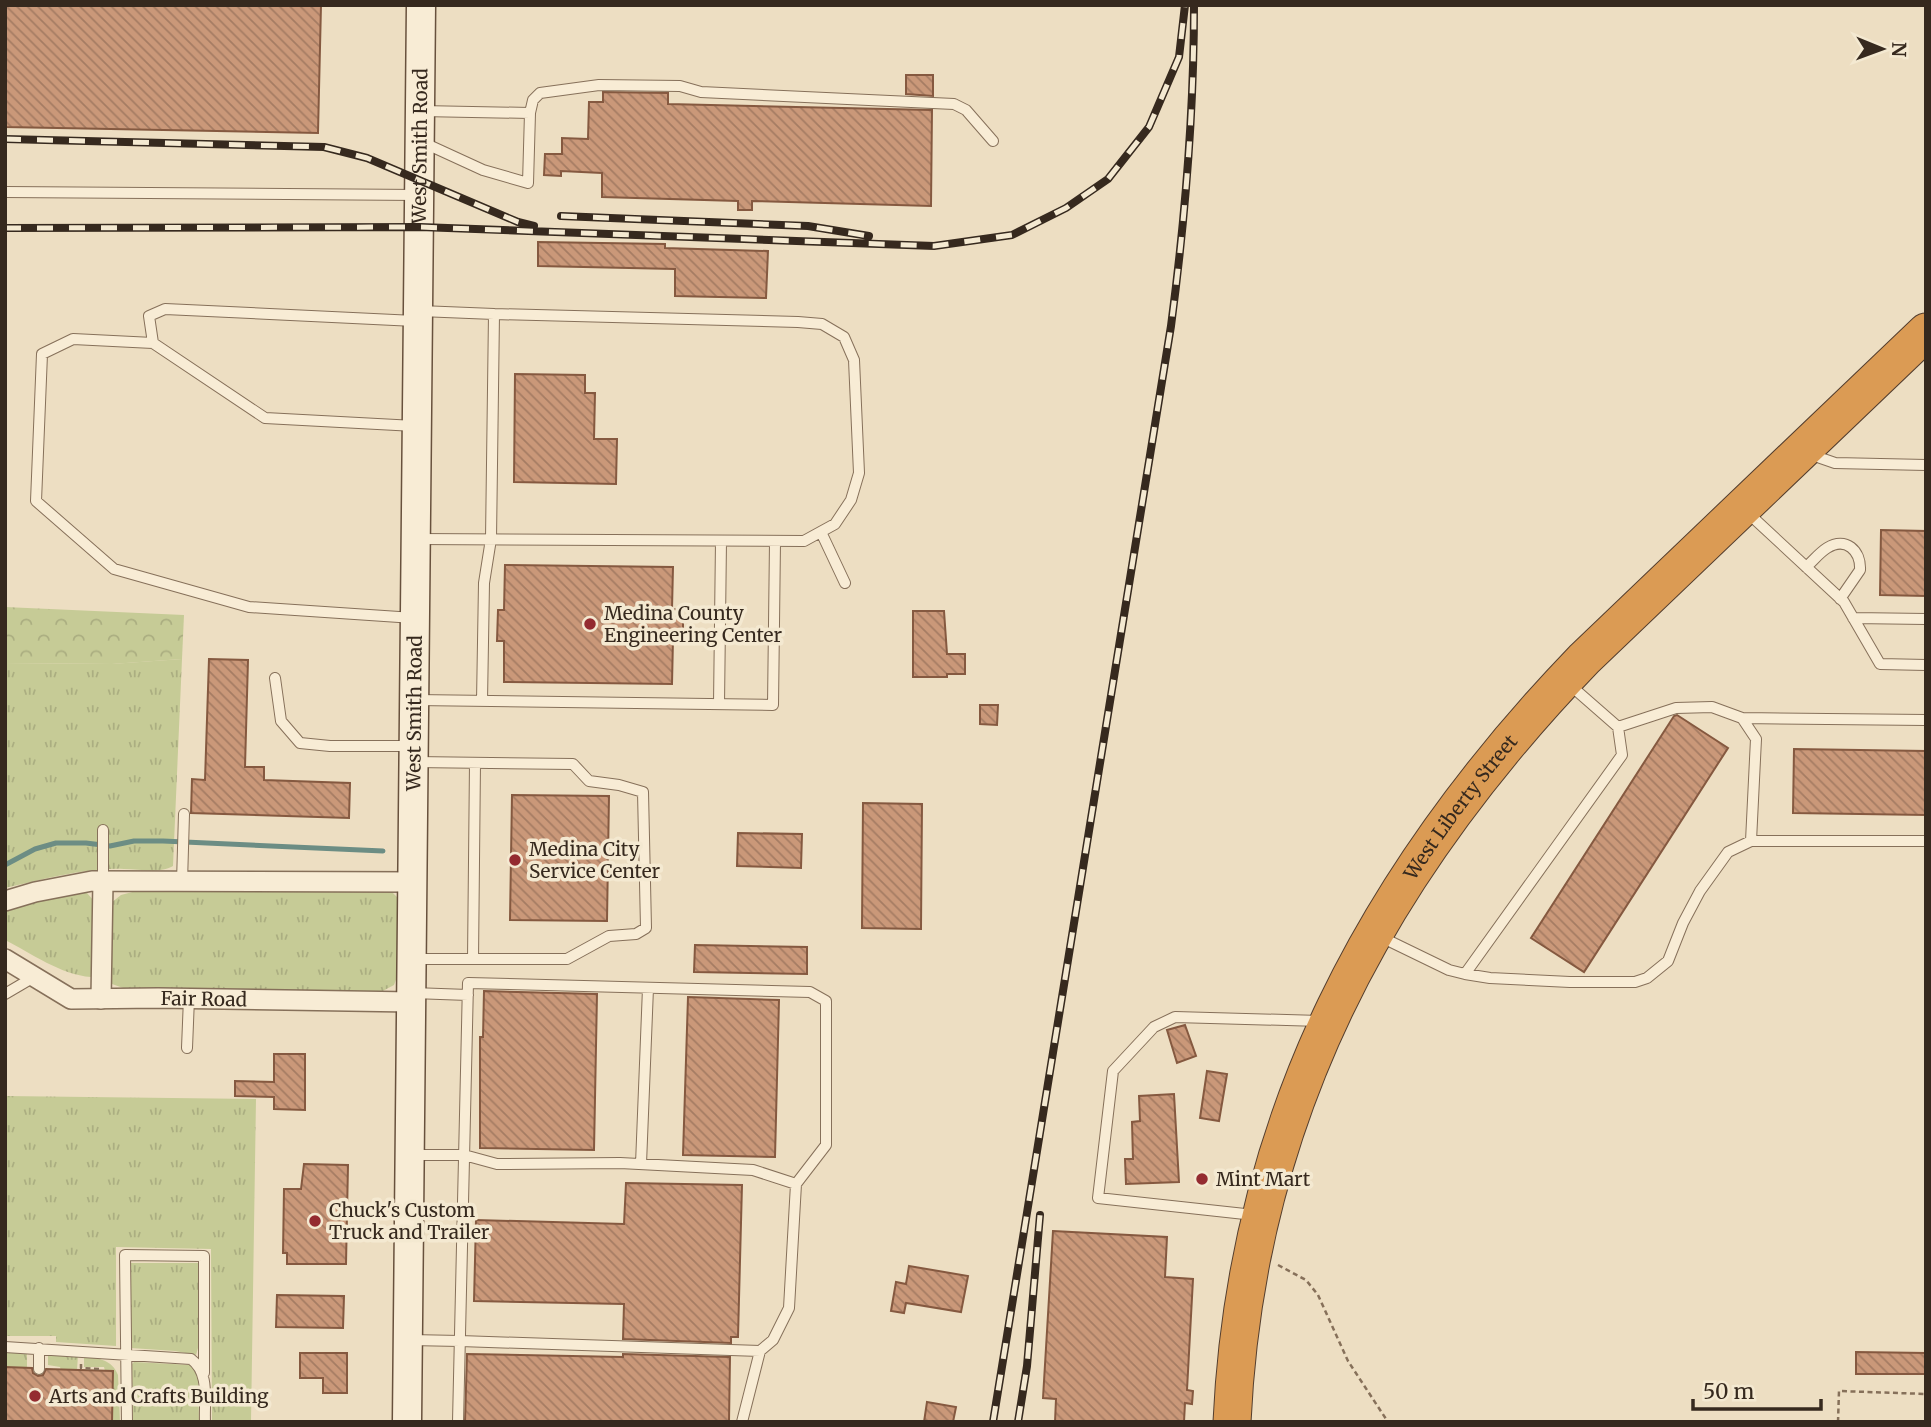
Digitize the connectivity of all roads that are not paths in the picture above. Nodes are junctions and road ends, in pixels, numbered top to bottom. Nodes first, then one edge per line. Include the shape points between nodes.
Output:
1 (417, 8) edge
2 (421, 111) junction
3 (530, 113) junction
4 (421, 141) junction
5 (993, 141) dead end
6 (5, 192) edge
7 (420, 195) junction
8 (494, 314) junction
9 (419, 316) junction
10 (1926, 332) edge
11 (153, 343) junction
12 (418, 426) junction
13 (1802, 451) junction
14 (1926, 465) edge
15 (1743, 508) junction
16 (821, 532) junction
17 (417, 539) junction
18 (491, 539) junction
19 (721, 541) junction
20 (775, 542) junction
21 (1806, 567) junction
22 (845, 583) dead end
23 (1840, 599) junction
24 (416, 618) junction
25 (1853, 618) junction
26 (1926, 619) edge
27 (1926, 664) edge
28 (275, 678) dead end
29 (1564, 680) junction
30 (415, 700) junction
31 (482, 702) junction
32 (719, 704) junction
33 (1742, 718) junction
34 (1926, 720) edge
35 (1618, 727) junction
36 (415, 754) junction
37 (475, 763) junction
38 (184, 814) dead end
39 (103, 830) dead end
40 (1751, 841) junction
41 (1926, 841) edge
42 (103, 881) junction
43 (182, 882) junction
44 (414, 882) junction
45 (5, 901) edge
46 (1373, 933) junction
47 (5, 959) edge
48 (413, 959) junction
49 (472, 959) junction
50 (1465, 974) junction
51 (35, 977) junction
52 (648, 988) junction
53 (5, 994) edge
54 (468, 995) junction
55 (189, 998) junction
56 (412, 998) junction
57 (102, 999) junction
58 (1328, 1022) junction
59 (187, 1048) dead end
60 (410, 1155) junction
61 (464, 1155) junction
62 (641, 1164) junction
63 (796, 1184) junction
64 (1261, 1216) junction
65 (408, 1340) junction
66 (460, 1341) junction
67 (5, 1347) edge
68 (39, 1348) junction
69 (760, 1351) junction
70 (125, 1354) junction
71 (39, 1369) dead end
72 (204, 1373) junction
73 (127, 1422) edge
74 (205, 1422) edge
75 (407, 1422) edge
76 (458, 1422) edge
77 (742, 1422) edge
78 (1232, 1422) edge

1 - 2 street, West Smith Road
2 - 3 lane
2 - 4 street, West Smith Road
3 - 4 lane via 528,183 483,170
3 - 5 lane via 540,93 599,85 680,86 701,92 954,104 966,110
4 - 7 street, West Smith Road
6 - 7 lane
7 - 9 street, West Smith Road
8 - 9 lane
8 - 16 lane via 798,322 822,324 844,337 854,359 859,474 852,500 835,524
8 - 18 lane
9 - 11 lane via 165,309 149,316
9 - 12 street, West Smith Road
10 - 13 highway, West Liberty Street
11 - 12 lane via 265,418
11 - 24 lane via 73,339 43,354 36,501 114,569 249,607
12 - 17 street, West Smith Road
13 - 14 lane via 1835,463
13 - 15 highway, West Liberty Street
15 - 21 lane
15 - 29 highway, West Liberty Street
16 - 20 lane via 804,541
16 - 22 lane
17 - 18 lane
17 - 24 street, West Smith Road
18 - 19 lane
18 - 31 lane via 484,583
19 - 20 lane
19 - 32 lane
20 - 32 lane via 774,705
21 - 23 lane
21 - 23 lane via 1833,545 1842,543 1855,549 1860,570
23 - 25 lane
24 - 30 street, West Smith Road
25 - 26 lane
25 - 27 lane via 1880,664
28 - 36 lane via 281,721 300,743
29 - 35 lane
29 - 46 highway, West Liberty Street via 1458,804
30 - 31 lane
30 - 36 street, West Smith Road
31 - 32 lane
33 - 34 lane
33 - 35 lane via 1712,707 1676,708
33 - 40 lane via 1756,739
35 - 50 lane via 1622,755
36 - 37 lane
36 - 44 street, West Smith Road
37 - 49 lane
37 - 49 lane via 573,764 589,781 643,792 646,928 636,934 609,936 567,959
38 - 43 lane
39 - 42 lane
40 - 41 lane
40 - 50 lane via 1728,852 1700,891 1668,961 1647,978 1570,982
42 - 43 street
42 - 45 street
42 - 57 street
43 - 44 street
44 - 48 street, West Smith Road
46 - 50 lane
46 - 58 highway, West Liberty Street
47 - 51 street, Fair Road
48 - 49 lane
48 - 56 street, West Smith Road
51 - 53 lane
51 - 57 street, Fair Road via 71,999
52 - 54 lane via 468,983
52 - 62 lane
52 - 63 lane via 810,992 826,1001 826,1145
54 - 56 lane
54 - 61 lane
55 - 56 street, Fair Road
55 - 57 street, Fair Road
55 - 59 lane
56 - 60 street, West Smith Road
58 - 64 highway, West Liberty Street via 1297,1094
58 - 64 lane via 1175,1017 1154,1027 1113,1071 1098,1198
60 - 61 lane
60 - 65 street, West Smith Road
61 - 62 lane via 498,1164
61 - 66 lane
62 - 63 lane via 753,1170
63 - 69 lane via 789,1308 773,1340
64 - 78 highway, West Liberty Street via 1238,1347
65 - 66 lane
65 - 75 street, West Smith Road
66 - 69 lane
66 - 76 lane
67 - 68 lane
68 - 70 lane
68 - 71 lane
69 - 77 lane
70 - 72 lane via 191,1359
70 - 72 lane via 125,1255 204,1256
70 - 73 lane
72 - 74 lane

